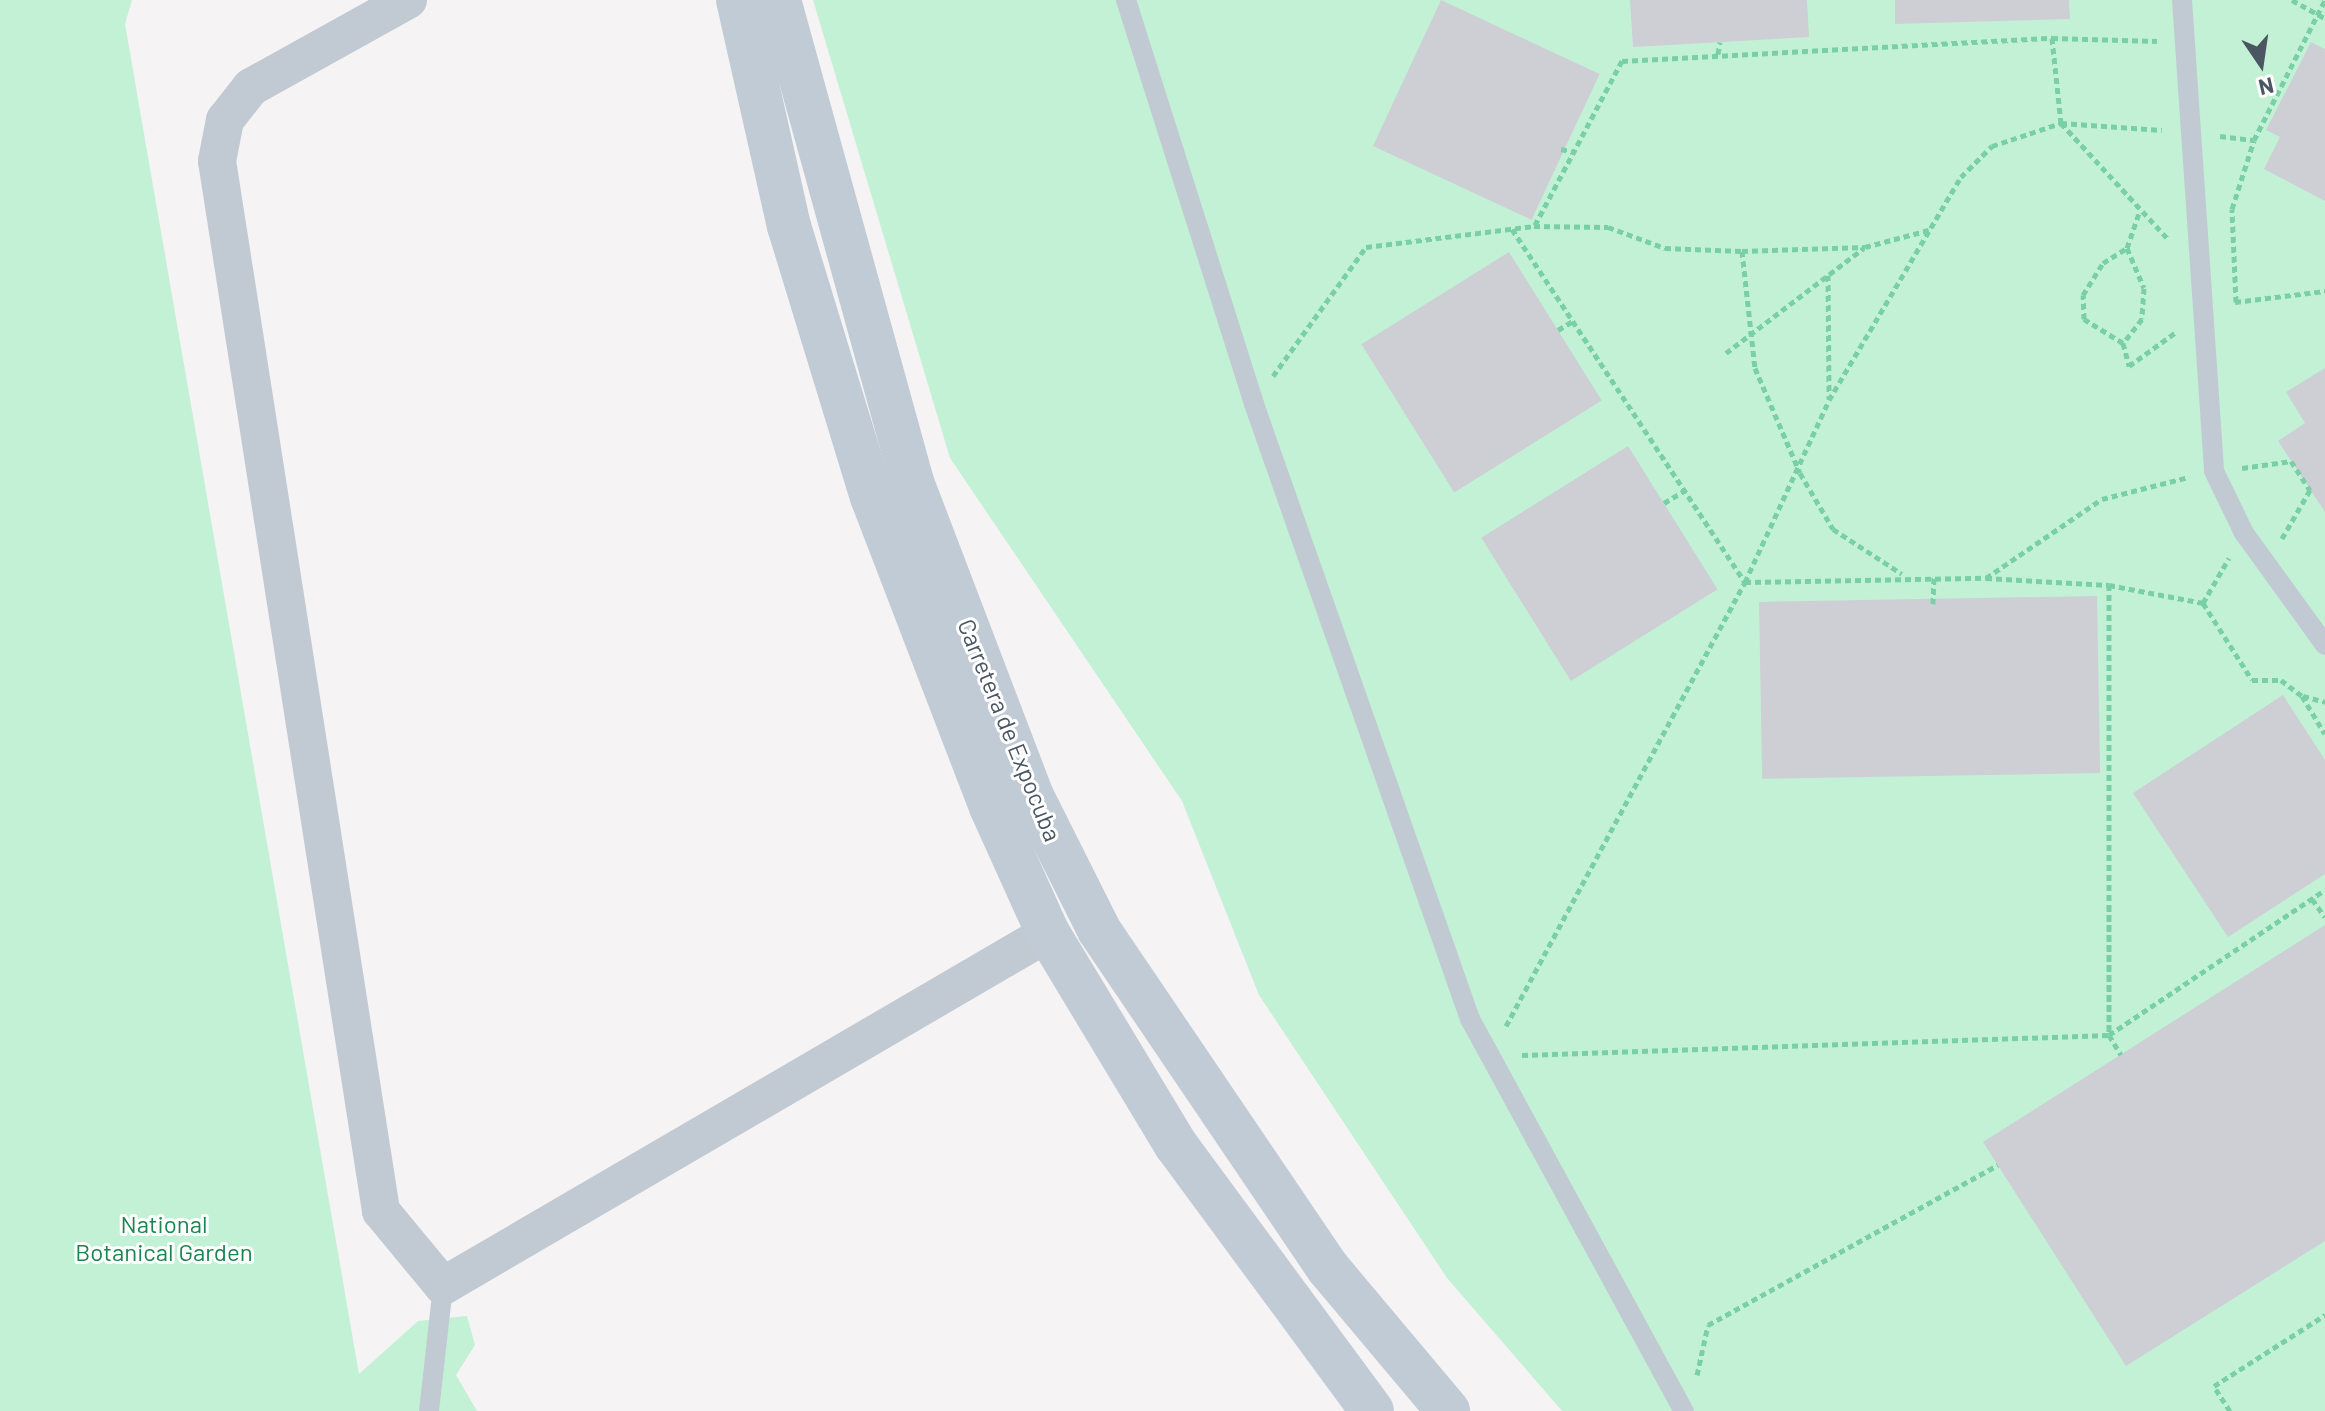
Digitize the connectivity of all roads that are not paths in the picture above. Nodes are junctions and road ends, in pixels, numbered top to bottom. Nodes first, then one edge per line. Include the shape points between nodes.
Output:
1 (408, 0) edge
2 (738, 0) edge
3 (779, 0) edge
4 (1126, 0) edge
5 (2182, 0) edge
6 (2325, 645) edge
7 (1048, 933) junction
8 (443, 1286) junction
9 (429, 1411) edge
10 (1372, 1411) edge
11 (1448, 1411) edge
12 (1684, 1411) edge

1 - 8 street via 251,87 225,120 217,161 381,1211
2 - 7 main road, Carretera de Expocuba via 789,226 872,497 991,807
3 - 11 main road, Carretera de Expocuba via 912,482 1031,794 1099,930 1328,1268
4 - 12 lane via 1254,404 1470,1019
5 - 6 lane via 2214,471 2244,533
7 - 8 street
7 - 10 main road, Carretera de Expocuba via 1176,1145
8 - 9 lane

